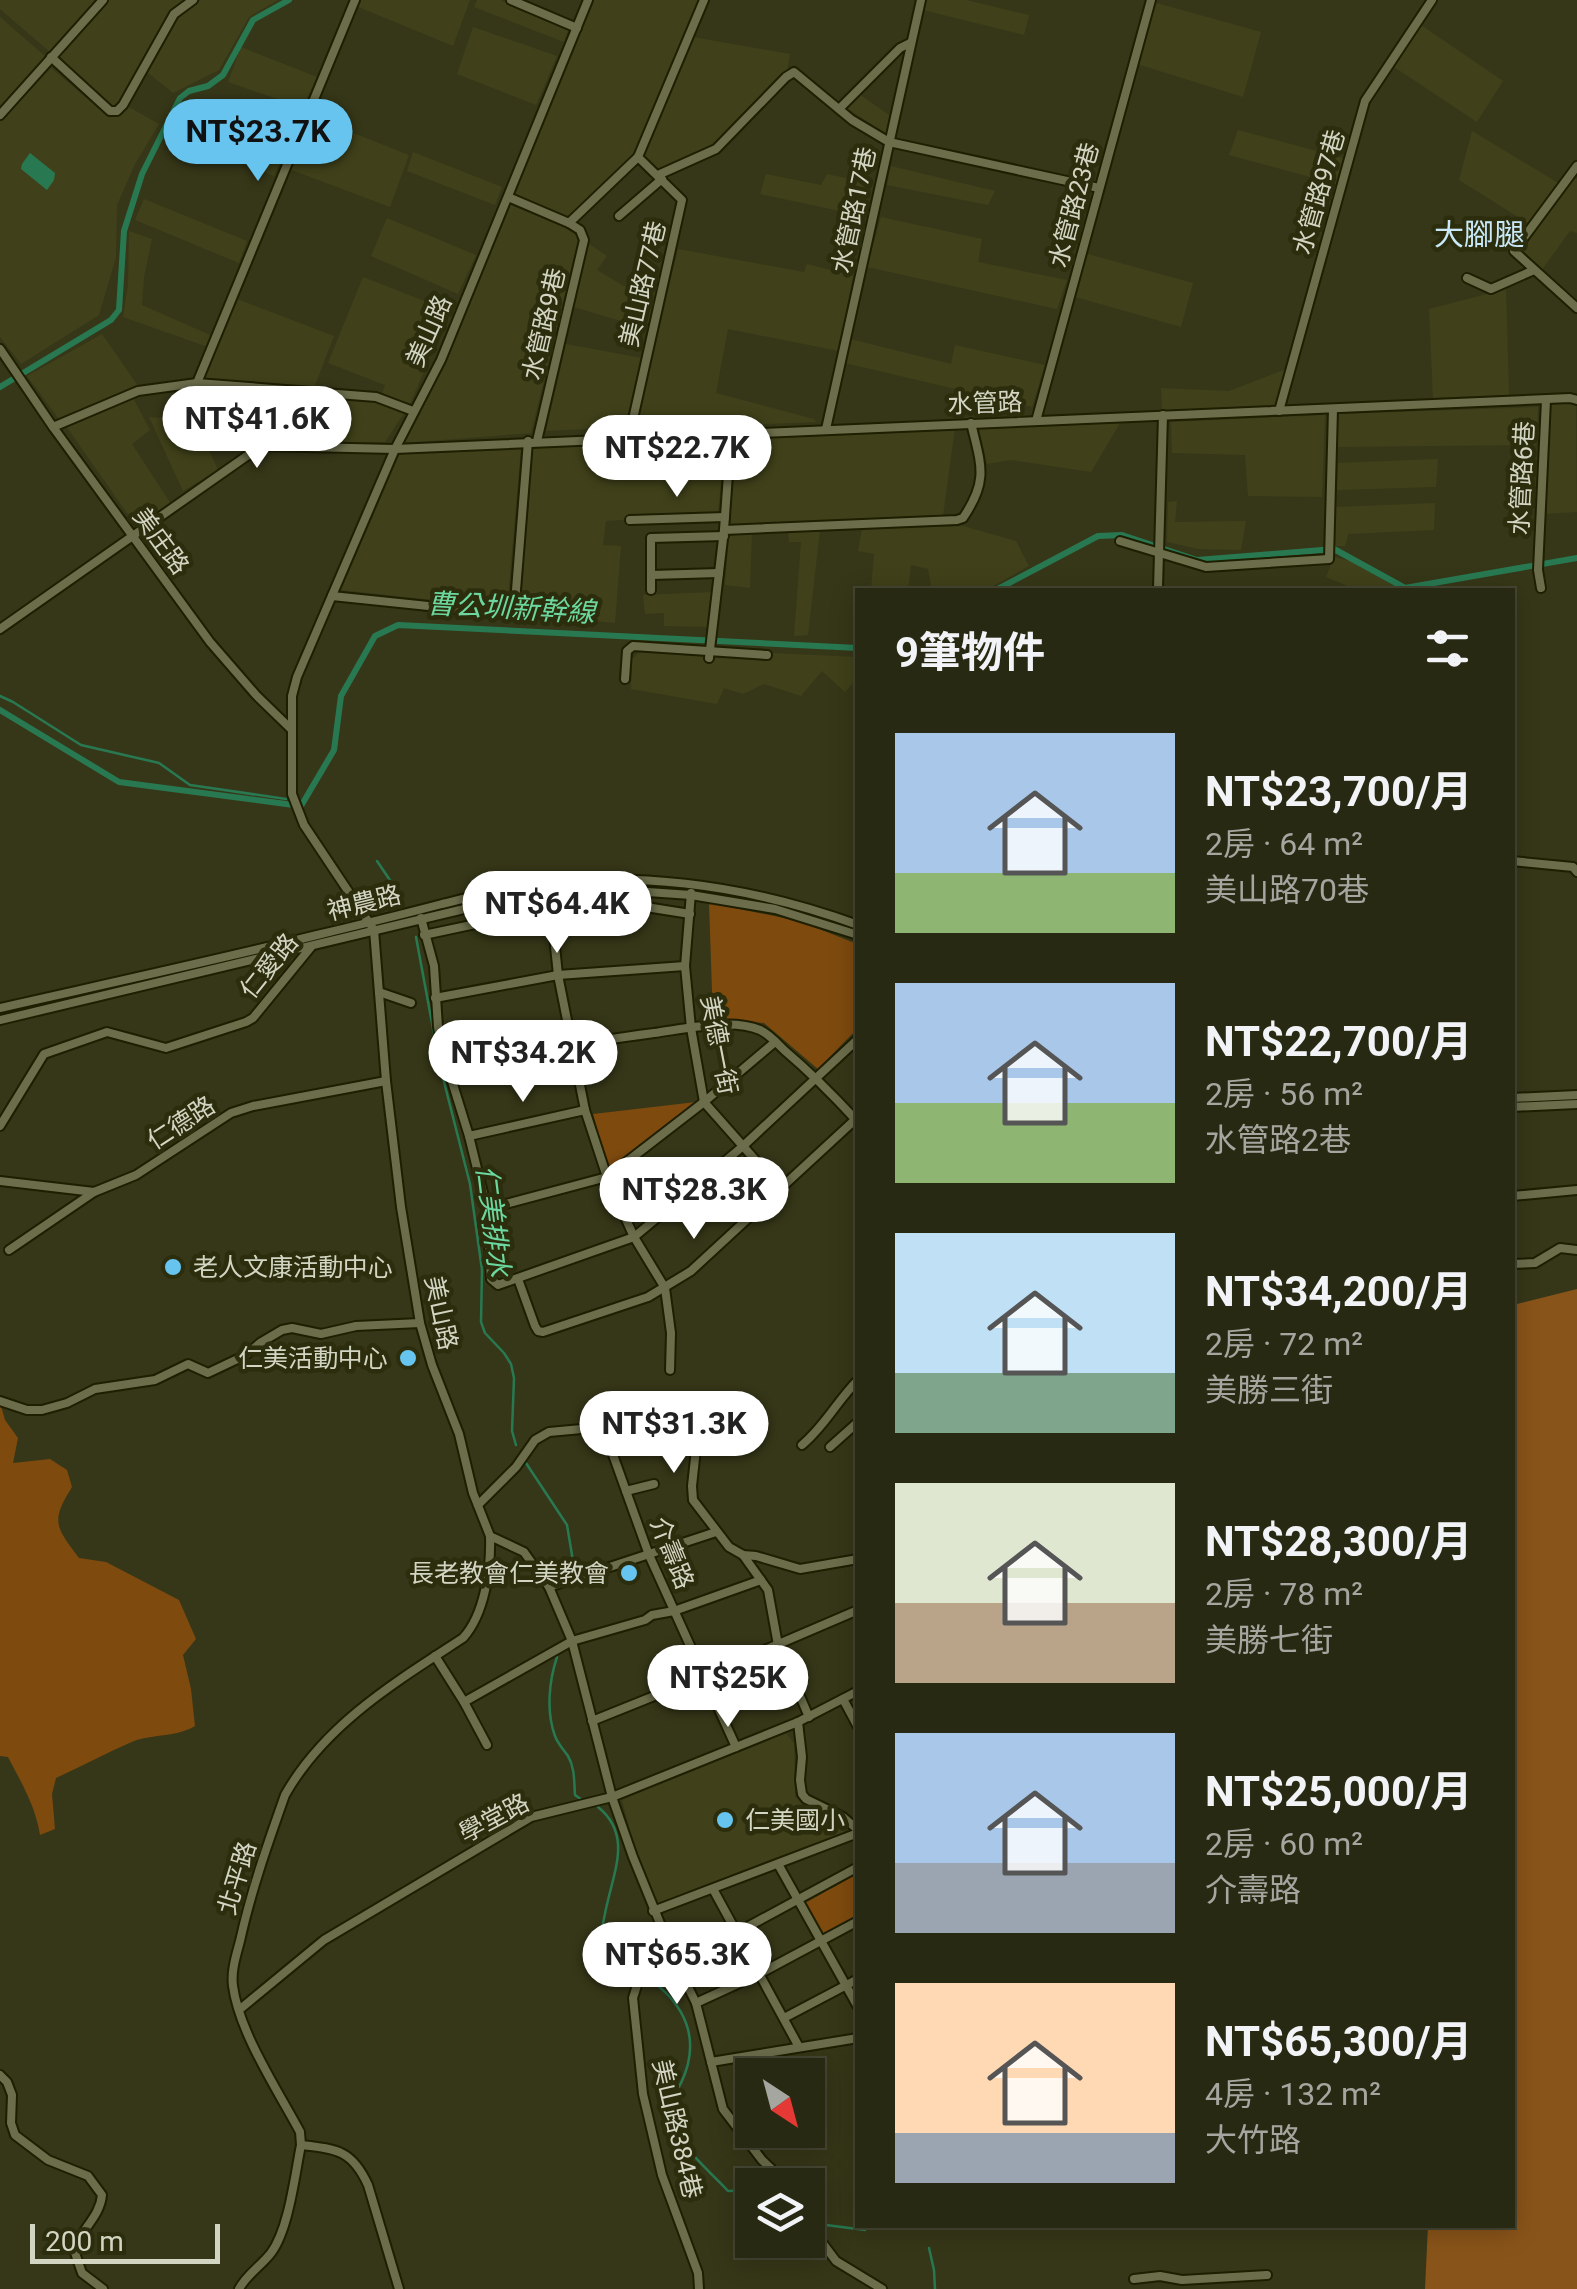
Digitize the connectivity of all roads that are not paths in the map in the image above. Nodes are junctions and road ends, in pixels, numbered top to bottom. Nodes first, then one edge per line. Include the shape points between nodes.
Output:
1 (103, 0) edge
2 (194, 0) edge
3 (354, 0) edge
4 (511, 0) edge
5 (588, 0) edge
6 (704, 0) edge
7 (921, 0) edge
8 (1151, 0) edge
9 (1432, 0) edge
10 (577, 28) junction
11 (910, 43) junction
12 (51, 57) junction
13 (839, 110) junction
14 (0, 115) edge
15 (889, 142) junction
16 (638, 157) junction
17 (1577, 166) edge
18 (660, 177) junction
19 (1099, 188) junction
20 (508, 196) junction
21 (620, 216) dead end
22 (569, 223) junction
23 (1534, 270) junction
24 (1466, 278) dead end
25 (1577, 308) edge
26 (0, 349) edge
27 (197, 383) junction
28 (1546, 400) junction
29 (1577, 400) edge
30 (1333, 408) junction
31 (413, 411) junction
32 (1279, 411) junction
33 (1163, 416) junction
34 (1036, 421) junction
35 (971, 423) junction
36 (53, 426) junction
37 (826, 429) junction
38 (731, 433) junction
39 (629, 437) junction
40 (532, 441) junction
41 (395, 448) junction
42 (725, 517) junction
43 (630, 520) dead end
44 (724, 532) junction
45 (132, 534) junction
46 (1120, 541) dead end
47 (1160, 549) junction
48 (719, 573) junction
49 (651, 575) junction
50 (1158, 588) dead end
51 (1542, 588) dead end
52 (651, 590) dead end
53 (332, 596) junction
54 (0, 630) edge
55 (710, 653) junction
56 (766, 655) dead end
57 (625, 679) dead end
58 (291, 730) junction
59 (1515, 861) edge
60 (1577, 872) edge
61 (693, 884) junction
62 (691, 895) junction
63 (551, 908) junction
64 (690, 914) junction
65 (420, 918) junction
66 (368, 921) junction
67 (855, 924) edge
68 (374, 930) junction
69 (855, 934) edge
70 (320, 935) junction
71 (424, 935) junction
72 (312, 946) junction
73 (686, 966) junction
74 (558, 975) junction
75 (379, 992) junction
76 (435, 998) junction
77 (411, 1003) dead end
78 (0, 1008) edge
79 (0, 1020) edge
80 (691, 1028) junction
81 (775, 1042) junction
82 (855, 1042) edge
83 (572, 1044) junction
84 (448, 1066) junction
85 (817, 1078) junction
86 (386, 1081) junction
87 (1577, 1094) edge
88 (1515, 1098) edge
89 (704, 1102) junction
90 (1577, 1104) edge
91 (1515, 1107) edge
92 (585, 1110) junction
93 (855, 1117) edge
94 (855, 1119) edge
95 (0, 1126) edge
96 (469, 1136) junction
97 (742, 1147) junction
98 (607, 1177) junction
99 (0, 1181) edge
100 (780, 1188) junction
101 (1577, 1190) edge
102 (94, 1192) junction
103 (1515, 1196) edge
104 (486, 1210) junction
105 (634, 1238) junction
106 (9, 1250) dead end
107 (1577, 1250) edge
108 (1515, 1264) edge
109 (518, 1279) junction
110 (665, 1288) junction
111 (420, 1323) junction
112 (670, 1370) dead end
113 (855, 1383) edge
114 (0, 1402) edge
115 (855, 1425) edge
116 (603, 1427) junction
117 (802, 1446) dead end
118 (830, 1446) dead end
119 (654, 1484) dead end
120 (626, 1490) junction
121 (478, 1505) junction
122 (716, 1532) junction
123 (490, 1536) junction
124 (649, 1555) junction
125 (743, 1555) junction
126 (855, 1560) edge
127 (761, 1580) junction
128 (548, 1587) junction
129 (674, 1611) junction
130 (855, 1611) edge
131 (572, 1641) junction
132 (778, 1645) junction
133 (435, 1656) junction
134 (704, 1676) junction
135 (855, 1693) edge
136 (844, 1699) junction
137 (464, 1702) junction
138 (809, 1717) junction
139 (592, 1721) junction
140 (855, 1721) edge
141 (798, 1722) junction
142 (487, 1746) dead end
143 (736, 1747) junction
144 (612, 1797) junction
145 (855, 1828) edge
146 (855, 1832) edge
147 (778, 1864) junction
148 (855, 1869) edge
149 (713, 1889) junction
150 (798, 1901) junction
151 (654, 1911) junction
152 (855, 1923) edge
153 (737, 1934) junction
154 (821, 1942) junction
155 (676, 1966) junction
156 (760, 1974) junction
157 (855, 1980) edge
158 (845, 1985) junction
159 (696, 2002) junction
160 (855, 2003) edge
161 (239, 2010) junction
162 (784, 2018) junction
163 (855, 2038) edge
164 (799, 2047) junction
165 (710, 2062) junction
166 (0, 2075) edge
167 (301, 2144) junction
168 (770, 2168) edge
169 (825, 2243) edge
170 (1267, 2274) dead end
171 (1134, 2279) dead end
172 (870, 2285) edge
173 (103, 2289) edge
174 (239, 2289) edge
175 (399, 2289) edge
176 (699, 2289) edge
177 (882, 2289) edge

1 - 12 street
2 - 12 street via 174,14 118,111 110,111
3 - 27 street
4 - 10 street
5 - 10 street, 美山路
6 - 16 street
7 - 11 street, 水管路17巷
8 - 19 street, 水管路23巷
9 - 32 street, 水管路97巷 via 1365,101
10 - 20 street, 美山路
11 - 13 street
11 - 15 street, 水管路17巷
12 - 14 street
13 - 15 street
13 - 18 street via 794,72 716,149
15 - 19 street
15 - 37 street, 水管路17巷
16 - 18 street, 美山路77巷
16 - 22 street
17 - 23 street via 1514,251
18 - 21 street
18 - 39 street, 美山路77巷 via 682,206
19 - 34 street, 水管路23巷
20 - 22 street
20 - 31 street, 美山路
22 - 40 street, 水管路9巷 via 584,240
23 - 24 street via 1491,290
23 - 25 street
26 - 36 street, 美庄路
27 - 31 street via 376,397
27 - 36 street via 138,392
28 - 29 street, 水管路
28 - 30 street, 水管路
28 - 51 street, 水管路6巷
30 - 32 street, 水管路
30 - 47 street via 1327,560 1206,567
31 - 41 street, 美山路
32 - 33 street, 水管路
33 - 34 street, 水管路
33 - 47 street
34 - 35 street, 水管路
35 - 37 street, 水管路
35 - 44 street via 982,470 963,518
36 - 45 street, 美庄路
37 - 38 street, 水管路
38 - 39 street, 水管路
38 - 42 street
39 - 40 street, 水管路
40 - 41 street, 水管路
40 - 53 street via 514,614
41 - 45 street, 水管路 via 261,446
41 - 53 street, 美山路
42 - 43 street
42 - 44 street
44 - 48 street
44 - 49 street via 652,538
45 - 54 street, 水管路
45 - 58 street, 美庄路 via 210,642
46 - 47 street
47 - 50 street
48 - 49 street
48 - 55 street
49 - 52 street
53 - 58 street, 美山路 via 292,696
55 - 56 street
55 - 57 street via 632,646
58 - 66 street, 美山路 via 298,813
59 - 60 street
61 - 62 street, 美德一街
61 - 66 street, 神農路 via 634,879 507,888
61 - 67 street, 神農路 via 779,899
62 - 64 street, 美德一街
62 - 65 street, 神農路 via 570,893
62 - 69 street, 神農路 via 775,908
63 - 64 street via 646,907
63 - 71 street
63 - 74 street
64 - 73 street, 美德一街
65 - 68 street, 神農路
65 - 71 street
66 - 68 street, 美山路
66 - 70 street, 神農路
68 - 72 street, 神農路
68 - 75 street, 美山路
70 - 72 street, 仁愛路
70 - 78 street, 神農路
71 - 76 street
72 - 79 street, 神農路
72 - 95 street, 仁愛路 via 246,1022 166,1048 107,1032 44,1054
73 - 74 street
73 - 80 street, 美德一街
74 - 76 street
74 - 83 street
75 - 77 street
75 - 86 street, 美山路
76 - 84 street
80 - 81 street via 746,1027
80 - 83 street
80 - 89 street, 美德一街
81 - 85 street
81 - 89 street
82 - 85 street
83 - 84 street
83 - 92 street
84 - 96 street
85 - 93 street
85 - 97 street
86 - 102 street, 仁德路 via 230,1114 136,1175
86 - 111 street, 美山路
87 - 88 street
89 - 97 street, 美德一街
89 - 98 street
90 - 91 street
92 - 96 street
92 - 98 street
94 - 100 street
96 - 104 street
97 - 100 street, 美德一街
97 - 105 street
98 - 104 street
98 - 105 street
99 - 102 street, 仁德路
100 - 110 street
101 - 103 street
102 - 106 street
104 - 109 street via 490,1278 498,1285
105 - 109 street
105 - 110 street
107 - 108 street via 1560,1248
109 - 110 street via 543,1332
110 - 112 street
111 - 114 street via 321,1334 292,1328 208,1373 188,1364 155,1380 95,1389 42,1410
111 - 121 street, 美山路
113 - 117 street
115 - 118 street
116 - 120 street, 介壽路
116 - 121 street via 550,1432 535,1440
116 - 122 street via 669,1420 686,1430 696,1449 693,1500
119 - 120 street
120 - 124 street, 介壽路
121 - 123 street, 美山路
122 - 124 street
122 - 125 street
123 - 128 street via 524,1552
123 - 133 street, 北平路 via 471,1629
124 - 128 street
124 - 129 street, 介壽路
125 - 126 street via 800,1569
125 - 127 street
127 - 129 street
127 - 132 street
128 - 131 street
129 - 131 street
129 - 134 street, 介壽路
130 - 132 street
131 - 137 street
131 - 139 street
132 - 134 street
132 - 138 street
133 - 137 street
133 - 161 street, 北平路 via 366,1702 293,1780 248,1902 232,1974
134 - 139 street
134 - 143 street, 介壽路
135 - 136 street, 學堂路
136 - 138 street, 學堂路
136 - 140 street
137 - 142 street
138 - 141 street, 學堂路
139 - 144 street
141 - 143 street, 學堂路
141 - 145 street via 802,1794
143 - 144 street, 學堂路
144 - 151 street
144 - 161 street, 學堂路 via 520,1823 324,1940
146 - 147 street
147 - 149 street
147 - 150 street
148 - 150 street
149 - 151 street
149 - 153 street
150 - 153 street
150 - 154 street
151 - 155 street
152 - 154 street
153 - 155 street
153 - 156 street
154 - 156 street
154 - 158 street
155 - 159 street
155 - 176 street, 美山路384巷 via 643,1977 633,1998 643,2094
156 - 159 street
156 - 162 street
157 - 158 street
158 - 160 street
158 - 162 street
159 - 165 street
161 - 167 street, 北平路
162 - 164 street
163 - 164 street
164 - 165 street
165 - 168 street via 729,2120
166 - 173 street via 12,2095 15,2135 48,2160 88,2176 102,2194 74,2250 82,2273
167 - 174 street via 282,2233
167 - 175 street via 341,2151 361,2170
169 - 172 street via 836,2261
170 - 171 street
172 - 177 street

